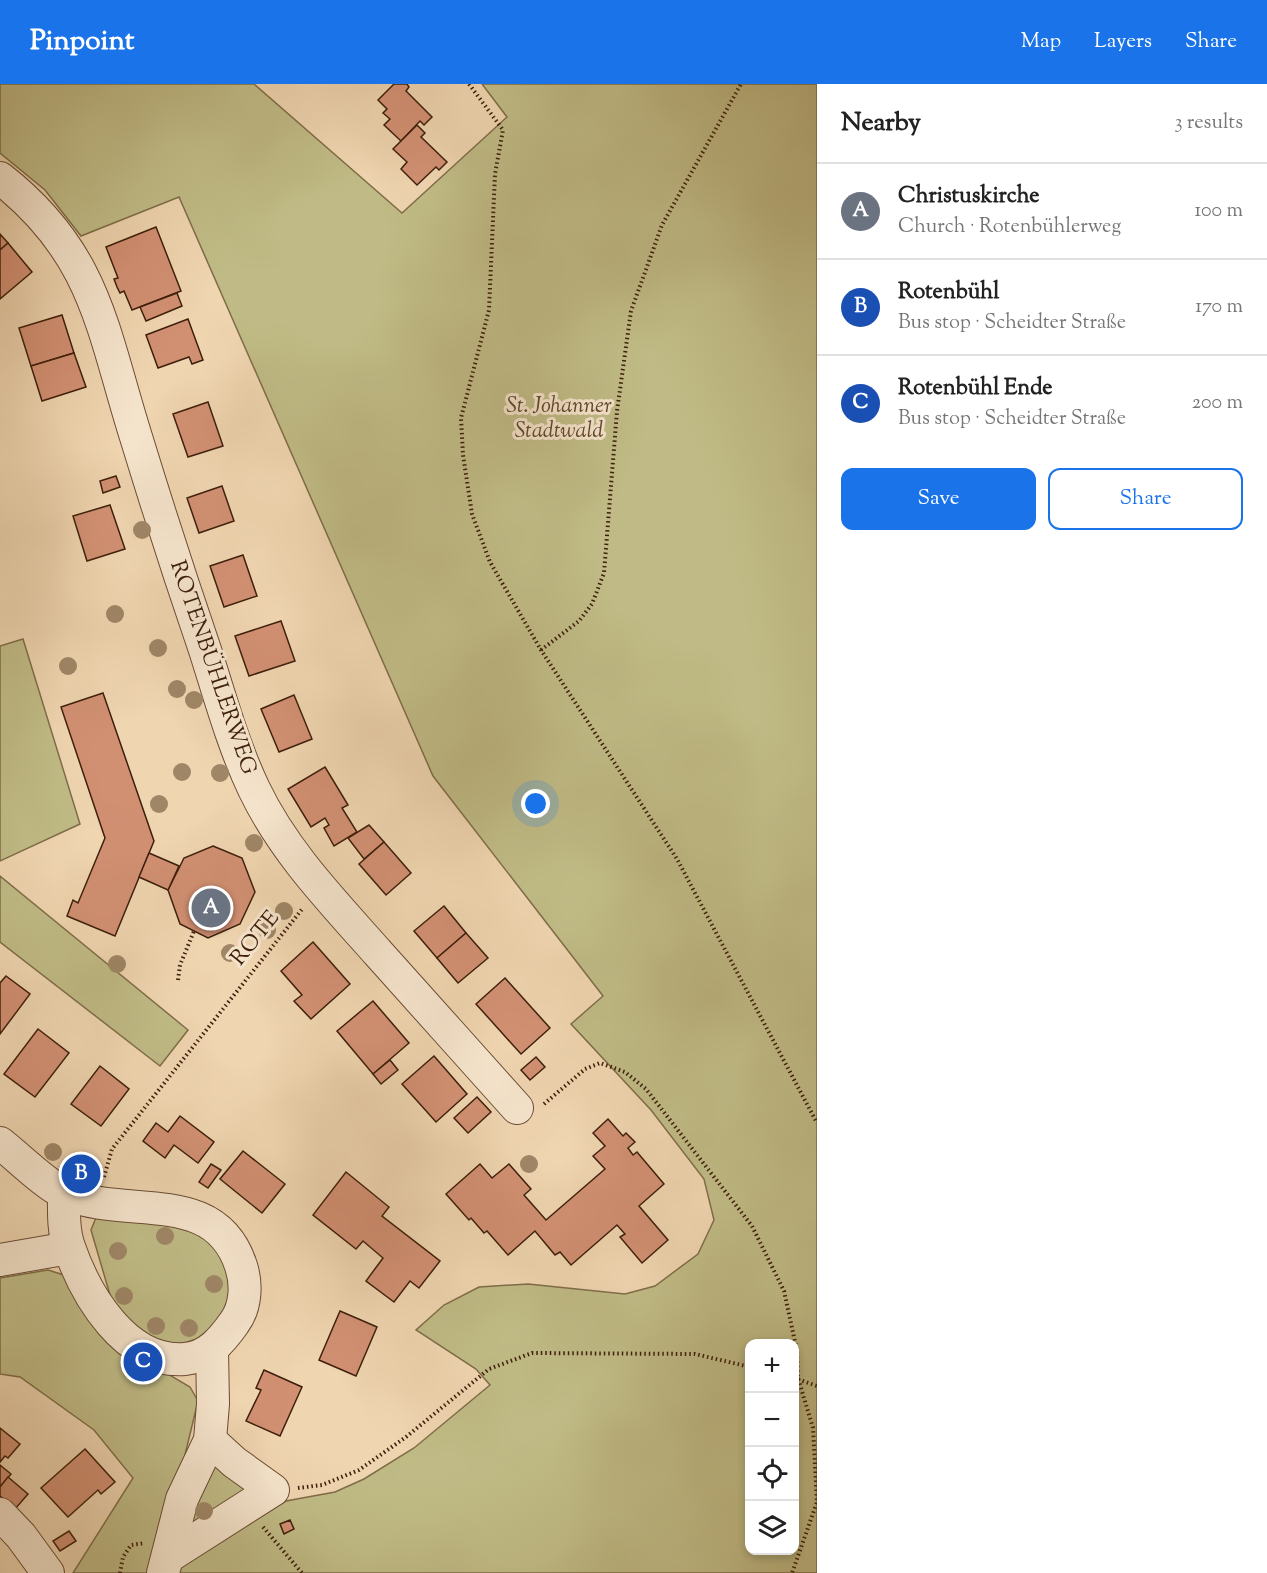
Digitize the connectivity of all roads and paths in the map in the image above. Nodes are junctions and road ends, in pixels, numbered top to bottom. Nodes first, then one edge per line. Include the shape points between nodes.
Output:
1 (469, 84) edge
2 (741, 84) edge
3 (0, 178) edge
4 (541, 650) junction
5 (319, 886) junction
6 (194, 931) dead end
7 (178, 980) dead end
8 (558, 1092) dead end
9 (517, 1108) dead end
10 (817, 1123) edge
11 (0, 1143) edge
12 (107, 1163) dead end
13 (64, 1193) junction
14 (69, 1248) junction
15 (0, 1260) edge
16 (794, 1339) edge
17 (212, 1349) junction
18 (745, 1366) edge
19 (799, 1379) edge
20 (817, 1385) edge
21 (799, 1387) edge
22 (210, 1440) junction
23 (273, 1490) junction
24 (817, 1503) edge
25 (247, 1508) junction
26 (0, 1514) edge
27 (166, 1565) edge
28 (48, 1573) edge
29 (302, 1573) edge
30 (792, 1573) edge

1 - 4 path via 503,130 495,174 489,310 461,418 463,455 472,514 490,562
2 - 4 path via 662,225 631,311 617,411 604,573 592,604
3 - 5 street, ROTENBÜHLERWEG via 52,226 87,282 104,325 226,715 254,789 286,843
4 - 10 path via 678,860
5 - 9 street, ROTENBÜHLERWEG
5 - 12 path, ROTE via 112,1149
6 - 7 path
8 - 16 path via 585,1069 600,1063 625,1072 646,1089 752,1226 784,1291
11 - 13 street
13 - 14 street via 64,1228
13 - 17 street via 188,1214 210,1221 225,1233 244,1273 245,1295 238,1318
14 - 15 street
14 - 17 street via 89,1290 129,1341 160,1358 175,1360 196,1358
17 - 22 street
18 - 23 path via 695,1354 532,1353 489,1369 359,1470 322,1485
19 - 20 path
21 - 24 path via 813,1428
22 - 23 street
22 - 27 street via 182,1499
23 - 25 street
24 - 30 path
25 - 27 street
25 - 29 path
26 - 28 street

